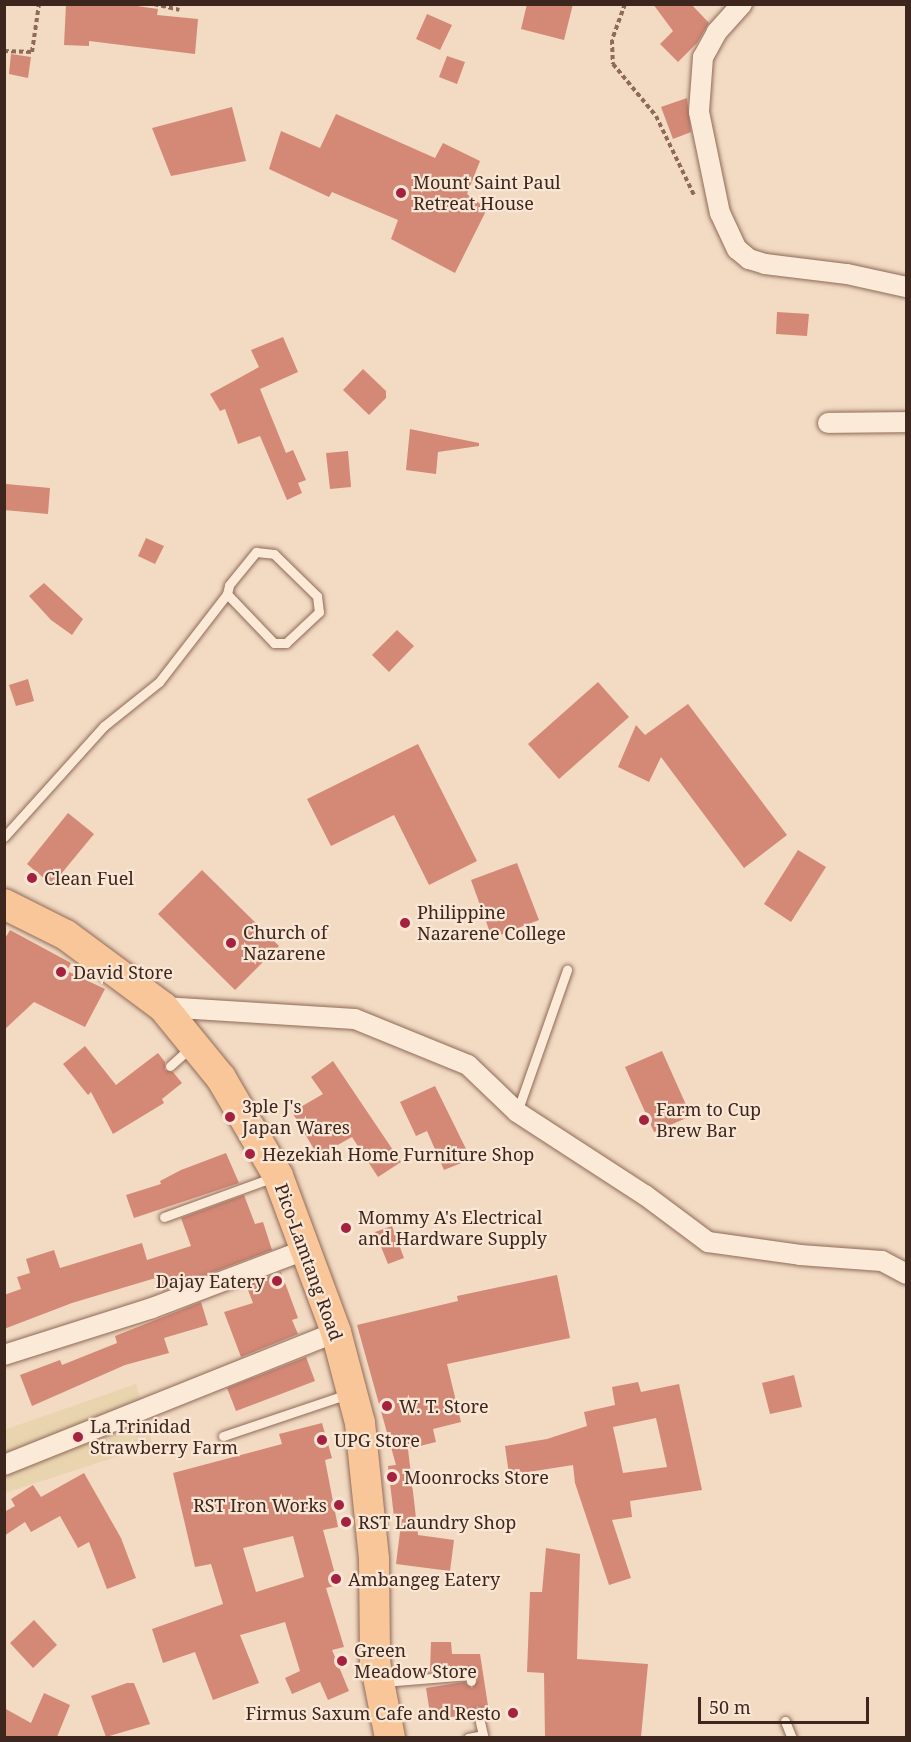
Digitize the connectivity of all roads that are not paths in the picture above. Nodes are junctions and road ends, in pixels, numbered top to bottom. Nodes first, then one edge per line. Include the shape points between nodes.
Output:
1 (742, 4) edge
2 (906, 287) edge
3 (906, 422) edge
4 (828, 423) dead end
5 (227, 594) junction
6 (4, 837) edge
7 (4, 904) edge
8 (567, 970) dead end
9 (163, 1007) junction
10 (194, 1044) junction
11 (170, 1066) dead end
12 (517, 1112) junction
13 (278, 1176) junction
14 (164, 1217) dead end
15 (307, 1249) junction
16 (906, 1274) edge
17 (336, 1332) junction
18 (4, 1355) edge
19 (353, 1392) junction
20 (223, 1436) dead end
21 (4, 1465) edge
22 (471, 1681) dead end
23 (379, 1683) junction
24 (478, 1713) dead end
25 (785, 1721) dead end
26 (390, 1737) edge
27 (468, 1737) edge
28 (792, 1737) edge

1 - 2 street via 717,32 703,57 699,112 725,225 737,249 749,259
3 - 4 street
5 - 5 lane via 229,585 249,559 256,552 265,552 274,554 317,596 319,612 286,643 274,643
5 - 6 lane via 159,682 104,726
7 - 9 main road, Pico-Lamtang Road via 66,935
8 - 12 lane
9 - 10 main road, Pico-Lamtang Road
9 - 12 street via 355,1019 468,1065
10 - 11 lane
10 - 13 main road, Pico-Lamtang Road via 233,1096
12 - 16 street via 645,1195 708,1242 882,1261
13 - 14 lane
13 - 15 main road, Pico-Lamtang Road
15 - 17 main road, Pico-Lamtang Road
15 - 18 street via 152,1308
17 - 19 main road, Pico-Lamtang Road
17 - 21 street
19 - 20 lane
19 - 23 main road, Pico-Lamtang Road via 368,1470
22 - 23 lane via 470,1675
23 - 26 main road, Pico-Lamtang Road
24 - 27 lane via 483,1735
25 - 28 lane

